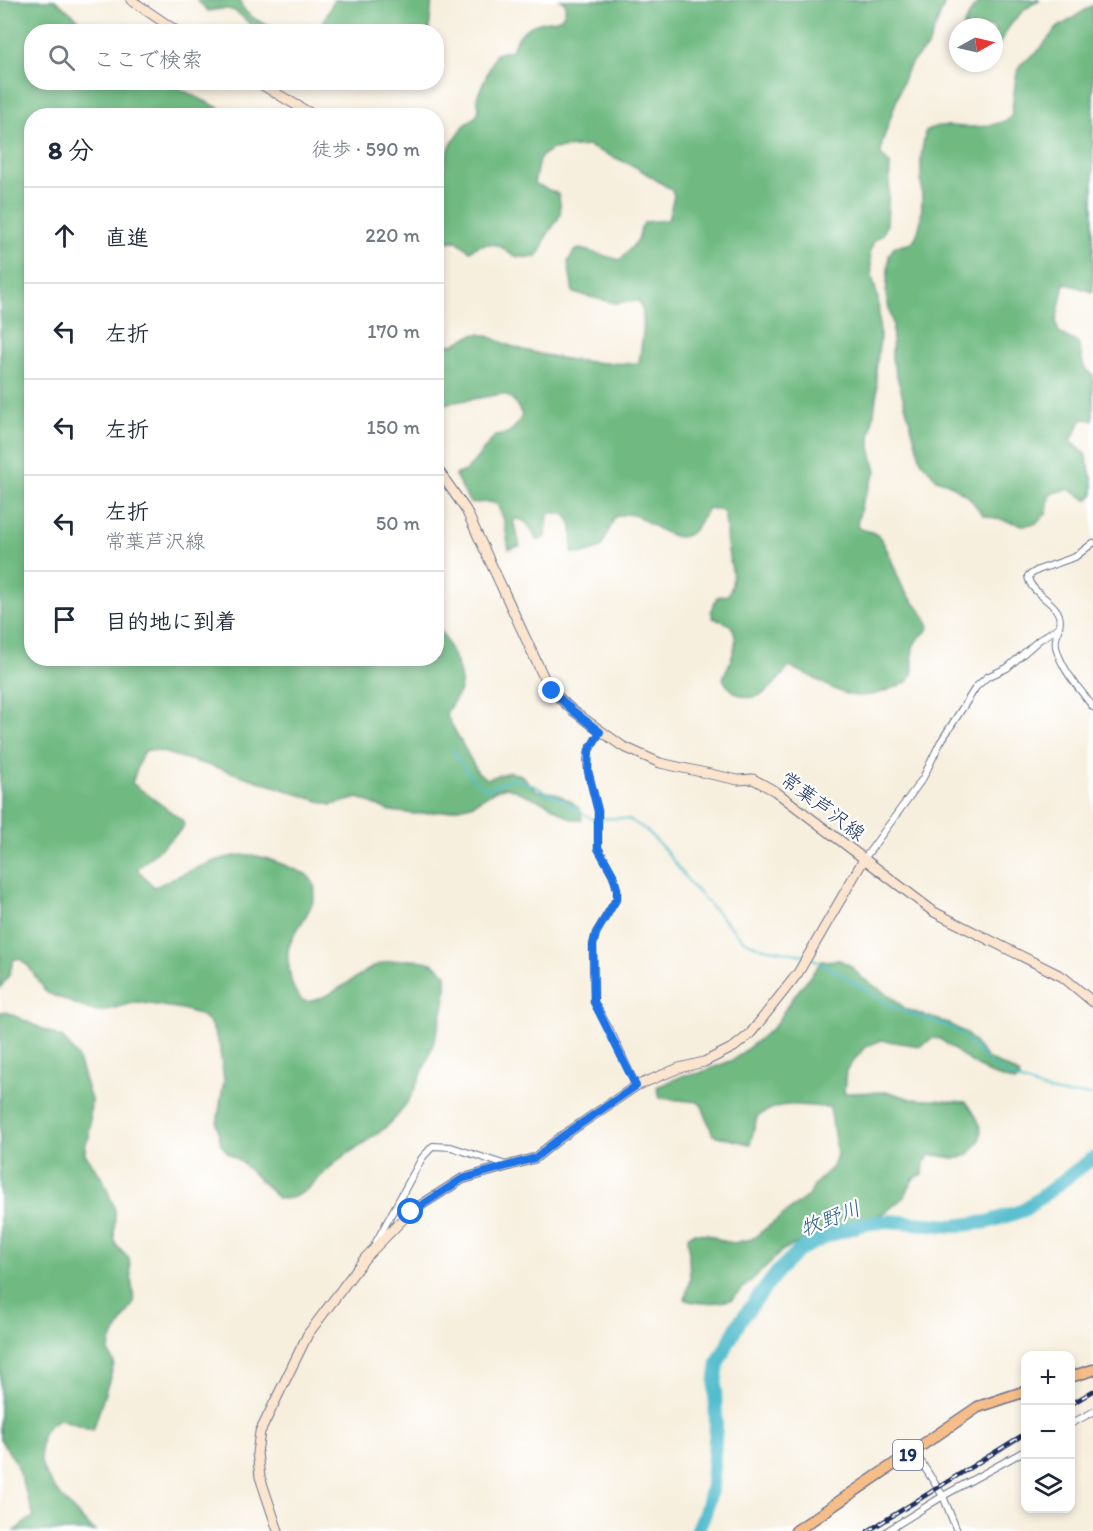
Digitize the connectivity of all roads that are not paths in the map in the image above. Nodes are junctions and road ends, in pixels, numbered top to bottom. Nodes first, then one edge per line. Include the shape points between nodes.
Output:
1 (131, 0) edge
2 (166, 24) edge
3 (271, 90) edge
4 (301, 108) edge
5 (446, 478) edge
6 (1093, 543) edge
7 (1059, 627) junction
8 (1093, 707) edge
9 (600, 732) junction
10 (864, 859) junction
11 (1089, 991) edge
12 (1093, 1002) edge
13 (636, 1086) junction
14 (507, 1165) junction
15 (370, 1252) junction
16 (1093, 1370) edge
17 (1075, 1376) edge
18 (1021, 1393) edge
19 (1093, 1412) edge
20 (1075, 1422) edge
21 (914, 1451) junction
22 (1021, 1453) edge
23 (943, 1496) junction
24 (278, 1531) edge
25 (796, 1531) edge
26 (887, 1531) edge
27 (957, 1531) edge

1 - 2 main road
3 - 4 main road
5 - 9 main road, 常葉芦沢線 via 478,533 545,680 563,702
6 - 7 street via 1075,557 1028,576 1029,583 1057,611
7 - 8 street via 1055,644 1060,659
7 - 10 street via 976,687 923,778
9 - 10 main road, 常葉芦沢線 via 660,763 738,780 753,779 775,791
9 - 13 street via 589,750 588,771 598,811 598,848 613,875 617,898 593,945 594,1002
10 - 11 main road, 常葉芦沢線 via 934,912
10 - 13 main road via 798,973 750,1034 704,1062
11 - 12 main road, 常葉芦沢線
13 - 14 main road via 535,1158
14 - 15 main road via 462,1179 411,1212
14 - 15 street via 451,1147 433,1146 422,1158
15 - 24 main road via 308,1334 260,1432 260,1477
16 - 17 main road
18 - 21 main road, 19 via 978,1407
19 - 20 street
21 - 23 street
21 - 25 main road, 19
22 - 23 street
23 - 26 street
23 - 27 street

